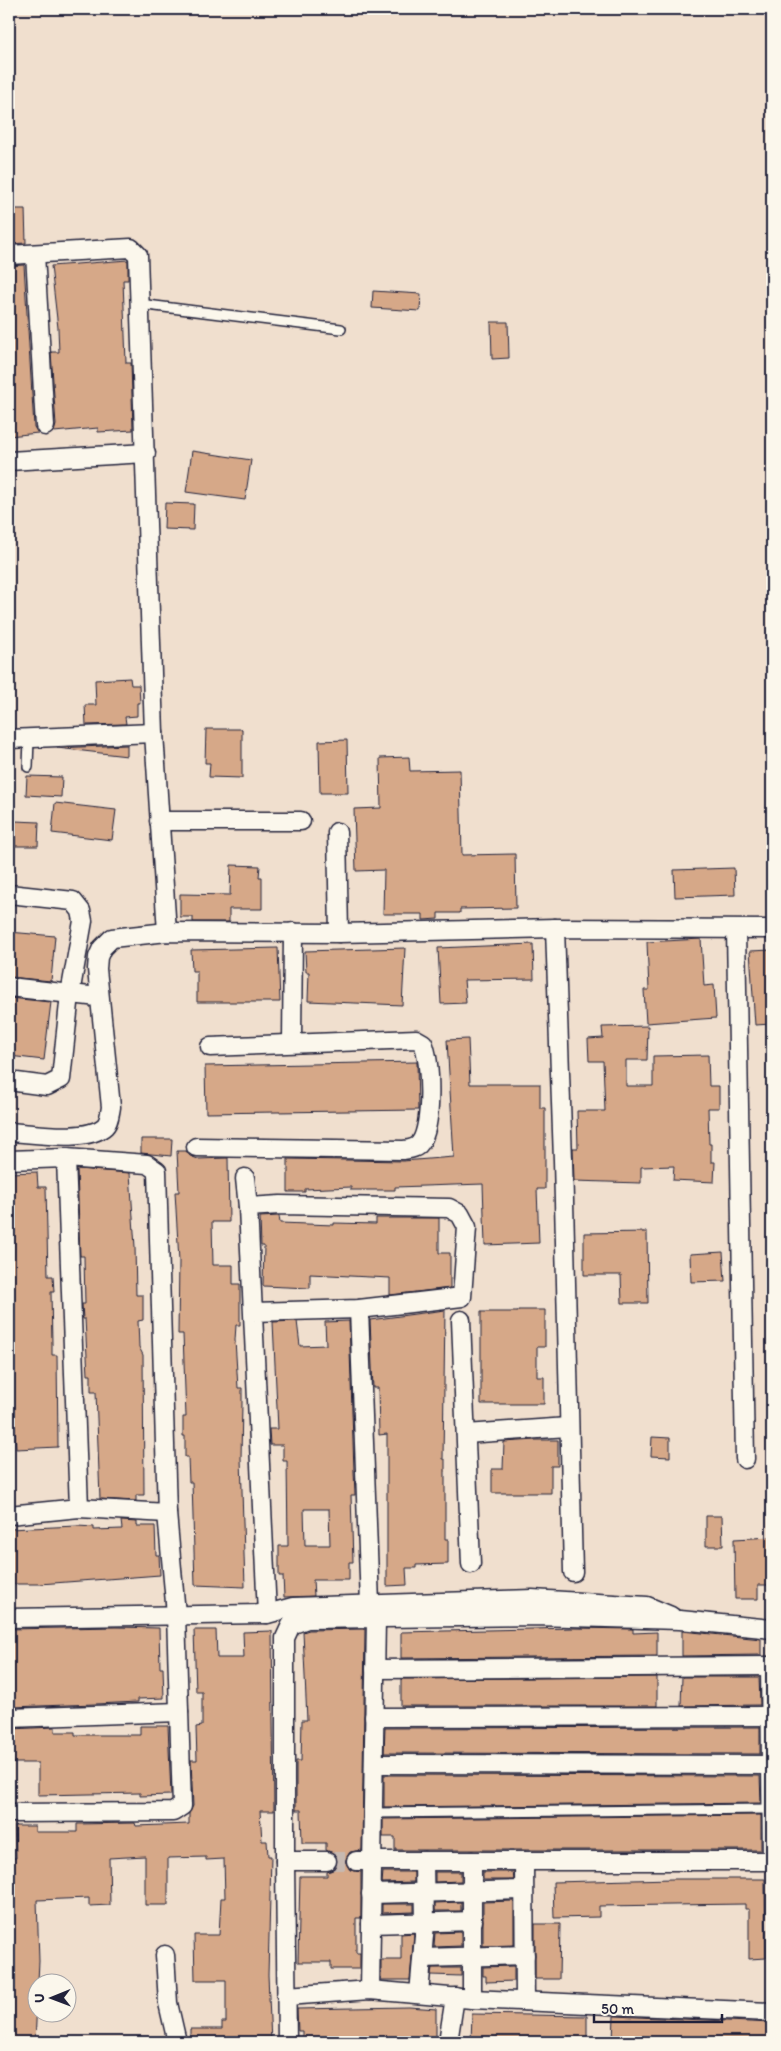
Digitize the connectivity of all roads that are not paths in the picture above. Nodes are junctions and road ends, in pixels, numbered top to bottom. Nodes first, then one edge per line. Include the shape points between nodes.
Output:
1 (9, 254) edge
2 (36, 254) junction
3 (138, 304) junction
4 (341, 329) dead end
5 (45, 426) dead end
6 (146, 452) junction
7 (9, 461) edge
8 (154, 733) junction
9 (30, 738) junction
10 (9, 739) edge
11 (28, 767) dead end
12 (159, 821) junction
13 (301, 821) dead end
14 (337, 832) dead end
15 (9, 894) edge
16 (555, 928) junction
17 (772, 929) edge
18 (736, 930) junction
19 (166, 932) junction
20 (294, 932) junction
21 (339, 933) junction
22 (9, 987) edge
23 (70, 994) junction
24 (98, 997) junction
25 (292, 1042) junction
26 (210, 1047) dead end
27 (9, 1081) edge
28 (9, 1132) edge
29 (196, 1147) dead end
30 (66, 1158) junction
31 (9, 1160) edge
32 (245, 1178) dead end
33 (248, 1207) junction
34 (359, 1309) junction
35 (253, 1312) junction
36 (461, 1320) dead end
37 (568, 1427) junction
38 (466, 1434) junction
39 (745, 1459) dead end
40 (79, 1508) junction
41 (166, 1513) junction
42 (9, 1515) edge
43 (471, 1564) dead end
44 (573, 1572) dead end
45 (373, 1611) junction
46 (176, 1614) junction
47 (268, 1614) junction
48 (9, 1618) edge
49 (772, 1629) edge
50 (771, 1666) edge
51 (375, 1669) junction
52 (179, 1712) junction
53 (771, 1716) edge
54 (9, 1718) edge
55 (374, 1718) junction
56 (374, 1764) junction
57 (771, 1765) edge
58 (771, 1809) junction
59 (9, 1813) edge
60 (373, 1813) junction
61 (284, 1861) junction
62 (327, 1861) tunnel mouth
63 (364, 1861) junction
64 (424, 1861) junction
65 (472, 1861) junction
66 (524, 1861) junction
67 (772, 1861) edge
68 (523, 1890) junction
69 (424, 1892) junction
70 (473, 1893) junction
71 (371, 1894) junction
72 (473, 1921) junction
73 (371, 1924) junction
74 (425, 1924) junction
75 (525, 1954) junction
76 (165, 1955) dead end
77 (473, 1957) junction
78 (423, 1958) junction
79 (370, 1990) junction
80 (419, 1994) junction
81 (286, 1996) junction
82 (463, 1998) junction
83 (525, 2001) junction
84 (772, 2012) edge
85 (177, 2042) edge
86 (287, 2042) edge
87 (448, 2042) edge

1 - 2 street
2 - 3 street via 133,249 138,255
2 - 5 street
3 - 4 lane
3 - 6 street
6 - 7 street
6 - 8 street
8 - 9 street
8 - 12 street
9 - 10 street
9 - 11 lane
12 - 13 street
12 - 19 street
14 - 21 street
15 - 23 street via 73,901 81,911 83,921
16 - 18 street
16 - 21 street
16 - 37 street
17 - 18 street
18 - 39 street
19 - 20 street
19 - 24 street via 107,941 98,957
20 - 21 street
20 - 25 street
22 - 23 street
23 - 24 street
23 - 27 street via 61,1079 47,1086
24 - 28 street via 111,1108 107,1124 82,1135
25 - 26 street
25 - 29 street via 416,1039 423,1043 428,1062 428,1105 422,1142 415,1148 403,1150
30 - 31 street
30 - 40 street
30 - 41 street via 147,1164 157,1171
32 - 33 street
33 - 34 street via 280,1204 402,1205 450,1208 460,1214 467,1227 462,1297
33 - 35 street
34 - 35 street
34 - 45 street
35 - 47 street
36 - 38 street
37 - 38 street
37 - 44 street
38 - 43 street
40 - 41 street
40 - 42 street
41 - 46 street
45 - 47 street via 293,1607
45 - 49 street via 533,1608
45 - 51 street
45 - 61 street via 307,1619 291,1625 285,1638
46 - 47 street
46 - 48 street
46 - 52 street
50 - 51 street
50 - 53 street
51 - 55 street
52 - 54 street
52 - 59 street via 182,1806 178,1811
53 - 55 street
53 - 57 street
55 - 56 street
56 - 57 street
56 - 60 street
57 - 58 street
58 - 60 lane
58 - 67 street
60 - 63 street
61 - 62 street
61 - 81 street
63 - 64 street
63 - 71 street
64 - 65 street
64 - 69 street
65 - 66 street
65 - 70 street
66 - 67 street
66 - 68 street
68 - 70 street
68 - 75 street
69 - 70 street
69 - 71 street
69 - 74 street
70 - 72 street
71 - 73 street
72 - 74 street
72 - 77 street
73 - 74 street
73 - 79 street
74 - 78 street
75 - 77 street
75 - 83 street
76 - 85 street via 168,2003
77 - 78 street
77 - 82 street
78 - 80 street
79 - 80 street
79 - 81 street
80 - 82 street
81 - 86 street
82 - 83 street
82 - 87 street
83 - 84 street

